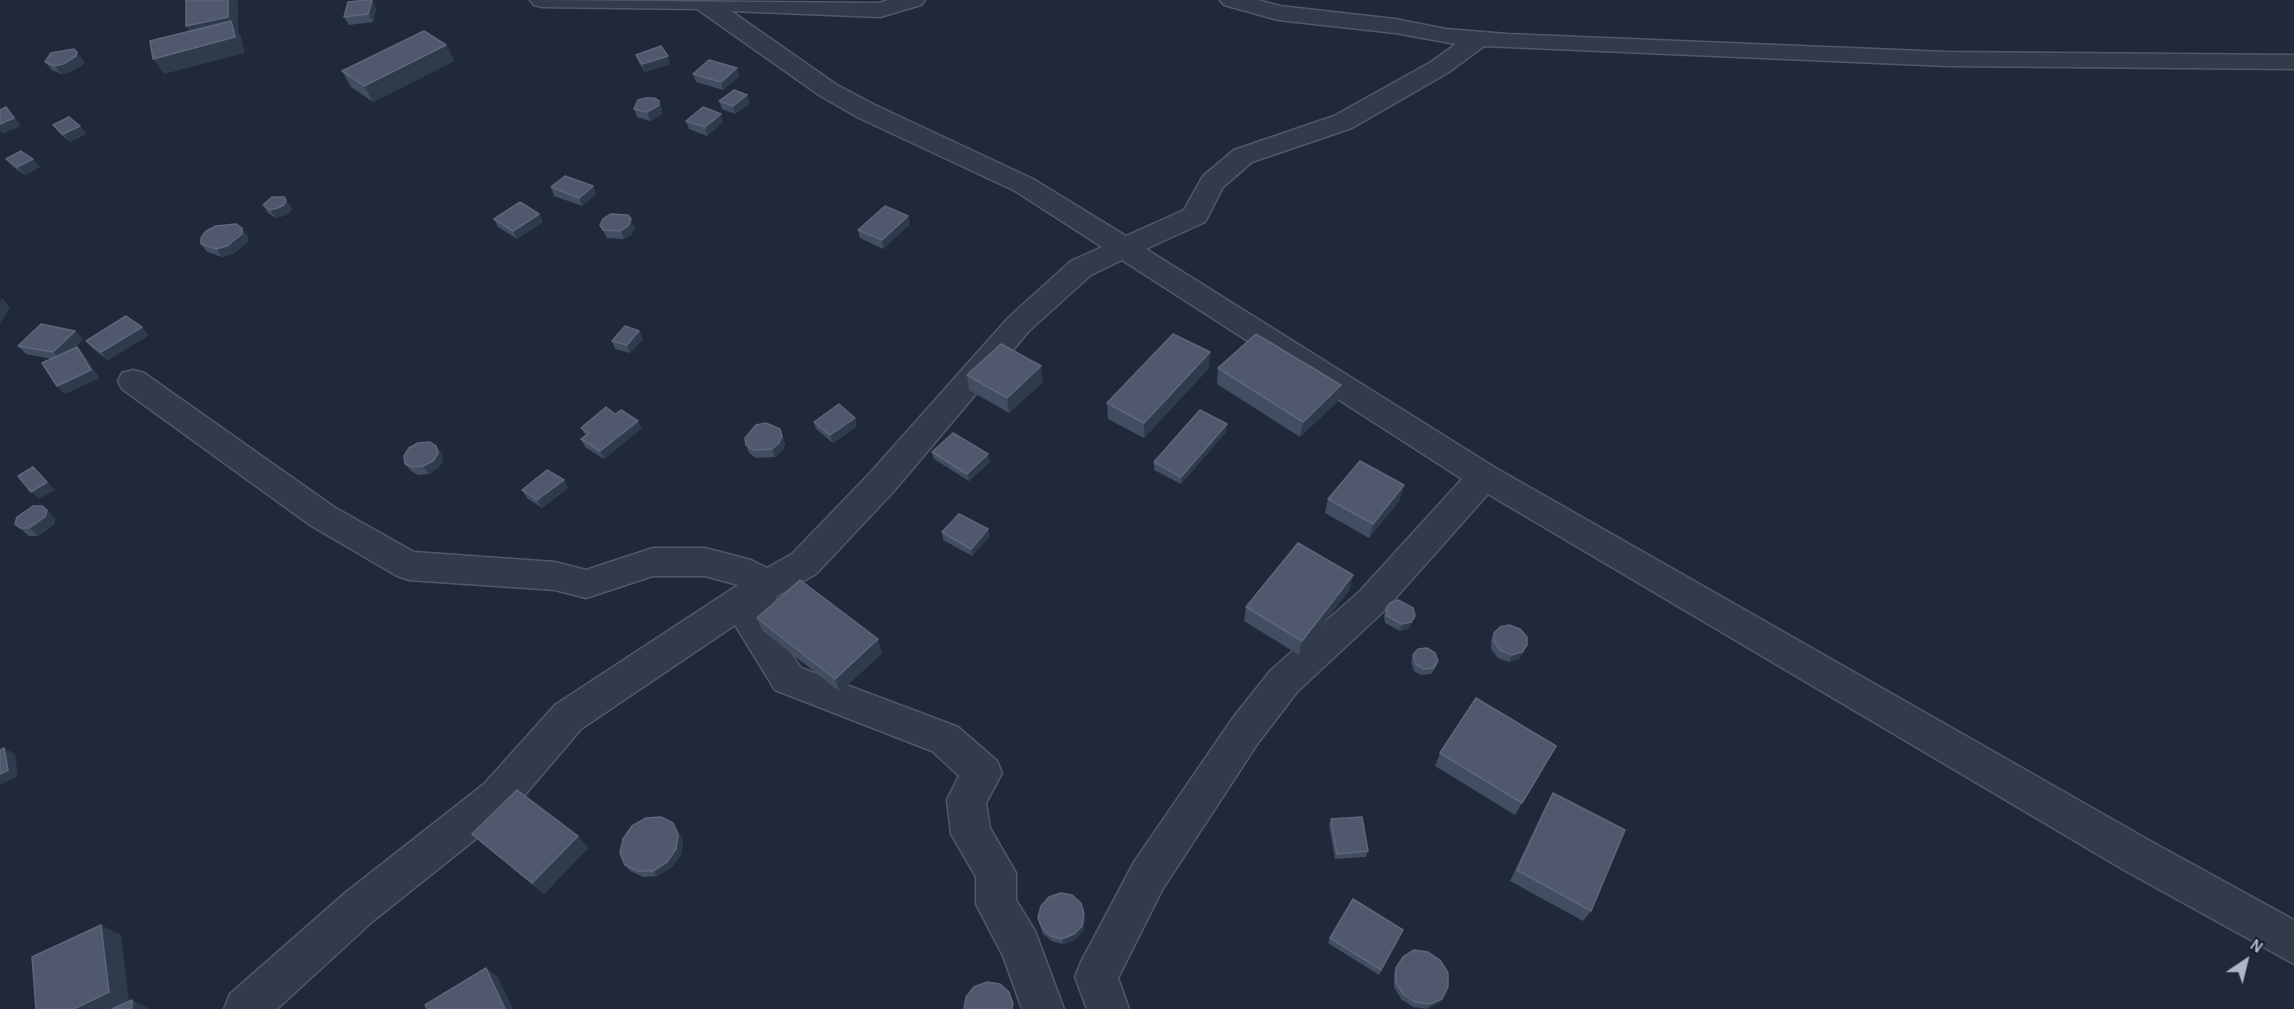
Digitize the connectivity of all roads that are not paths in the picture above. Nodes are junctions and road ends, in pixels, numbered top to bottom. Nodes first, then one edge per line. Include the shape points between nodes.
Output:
1 (542, 0) edge
2 (913, 0) edge
3 (1232, 0) edge
4 (702, 1) edge
5 (1478, 39) junction
6 (2294, 62) edge
7 (1123, 247) junction
8 (133, 381) dead end
9 (1483, 476) junction
10 (763, 587) junction
11 (2294, 943) edge
12 (244, 1009) edge
13 (1043, 1009) edge
14 (1108, 1009) edge

1 - 4 street
2 - 4 street via 880,10 789,9
3 - 5 street via 1278,14
4 - 7 street via 828,90 1024,185
5 - 6 street via 1947,58
5 - 7 street via 1440,67 1343,122 1243,156 1212,182 1195,216
7 - 9 street
7 - 10 street via 1081,268 1019,324 882,482 804,564
8 - 10 street via 322,516 409,566 555,576 586,584 652,562 705,562 751,574
9 - 11 street
9 - 14 street via 1372,601 1284,681 1245,730 1148,876 1096,977
10 - 12 street via 568,717 498,797 359,907
10 - 13 street via 751,622 788,679 945,740 983,773 966,800 971,834 996,873 996,904 1020,946

